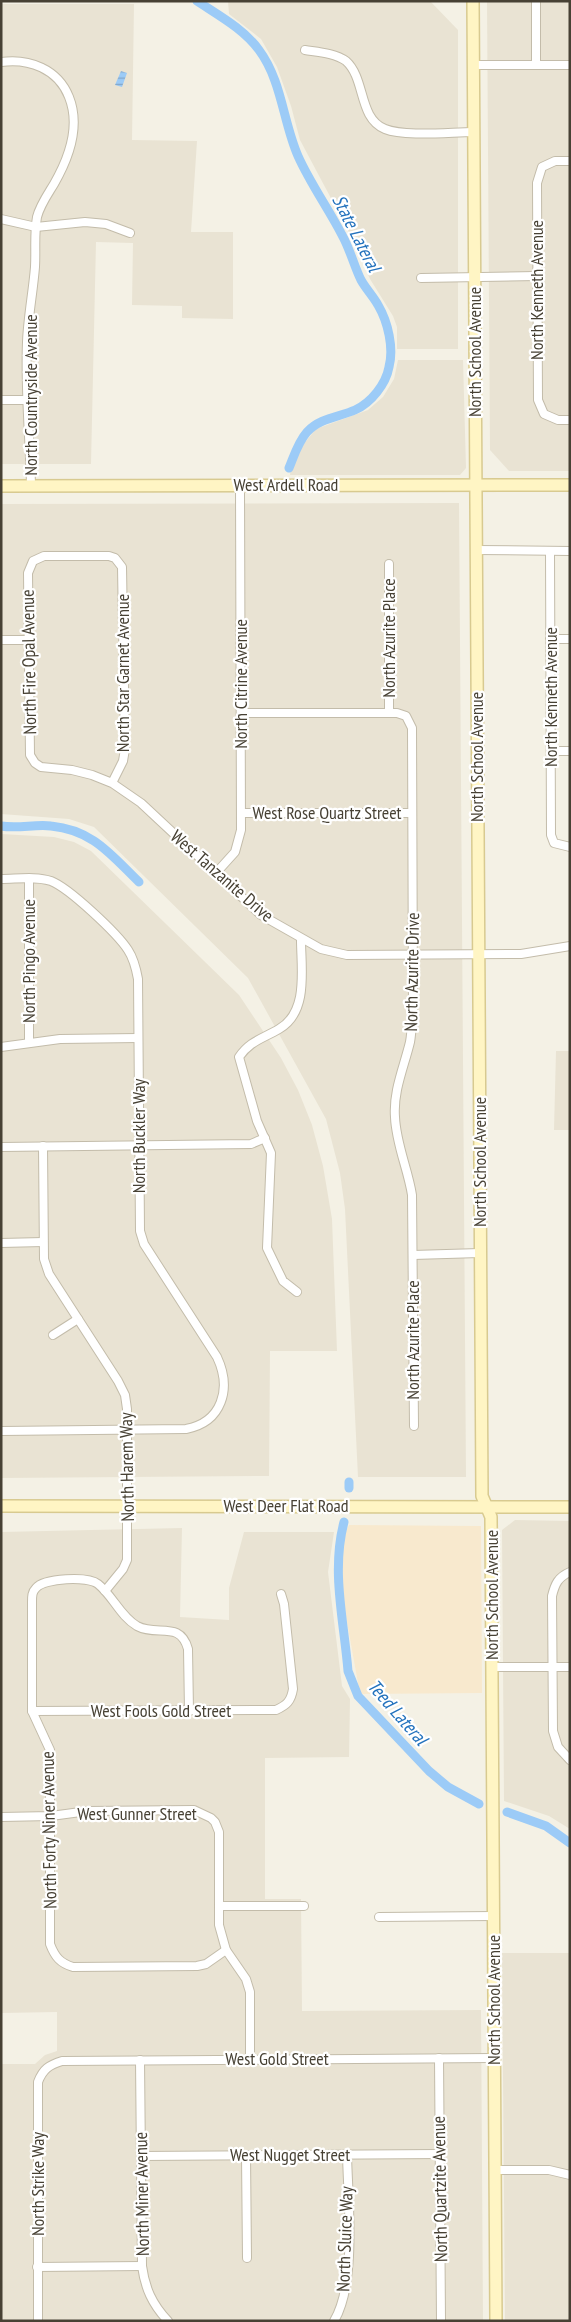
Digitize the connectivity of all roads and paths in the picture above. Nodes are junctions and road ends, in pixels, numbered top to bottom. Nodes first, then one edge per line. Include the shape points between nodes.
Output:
1 (473, 1) edge
2 (536, 1) edge
3 (305, 50) dead end
4 (1, 62) edge
5 (473, 65) junction
6 (536, 65) junction
7 (570, 65) edge
8 (473, 132) junction
9 (570, 161) edge
10 (1, 219) edge
11 (36, 228) junction
12 (130, 233) dead end
13 (537, 276) junction
14 (474, 277) junction
15 (421, 278) dead end
16 (1, 400) edge
17 (29, 400) junction
18 (570, 420) edge
19 (476, 485) junction
20 (570, 485) edge
21 (1, 486) edge
22 (31, 486) junction
23 (240, 486) junction
24 (476, 550) junction
25 (550, 550) junction
26 (570, 551) edge
27 (120, 562) joint
28 (389, 564) dead end
29 (550, 639) junction
30 (570, 639) edge
31 (1, 640) edge
32 (29, 640) junction
33 (241, 713) junction
34 (389, 713) junction
35 (551, 751) junction
36 (570, 751) edge
37 (35, 763) joint
38 (112, 783) junction
39 (241, 813) junction
40 (412, 813) junction
41 (570, 847) edge
42 (216, 873) junction
43 (29, 878) junction
44 (1, 879) edge
45 (301, 940) junction
46 (570, 946) edge
47 (414, 954) junction
48 (478, 954) junction
49 (138, 1038) junction
50 (29, 1043) junction
51 (1, 1047) edge
52 (265, 1138) junction
53 (43, 1146) junction
54 (139, 1146) junction
55 (1, 1147) edge
56 (43, 1242) junction
57 (1, 1243) edge
58 (480, 1253) junction
59 (412, 1255) junction
60 (297, 1292) dead end
61 (78, 1319) junction
62 (53, 1335) dead end
63 (414, 1426) dead end
64 (127, 1430) junction
65 (1, 1431) edge
66 (127, 1505) junction
67 (1, 1506) edge
68 (570, 1506) edge
69 (487, 1507) junction
70 (570, 1572) edge
71 (105, 1591) junction
72 (281, 1594) dead end
73 (552, 1666) junction
74 (570, 1666) edge
75 (492, 1667) junction
76 (189, 1710) junction
77 (32, 1711) junction
78 (570, 1760) edge
79 (51, 1816) junction
80 (1, 1817) edge
81 (219, 1906) junction
82 (304, 1906) dead end
83 (494, 1916) junction
84 (379, 1917) dead end
85 (226, 1950) junction
86 (439, 2058) junction
87 (493, 2058) junction
88 (140, 2060) junction
89 (250, 2060) junction
90 (62, 2061) joint
91 (439, 2154) junction
92 (246, 2155) junction
93 (347, 2155) junction
94 (141, 2156) junction
95 (494, 2170) junction
96 (570, 2175) edge
97 (247, 2258) dead end
98 (142, 2266) junction
99 (37, 2267) junction
100 (38, 2321) edge
101 (168, 2321) edge
102 (334, 2321) edge
103 (441, 2321) edge
104 (496, 2321) edge

1 - 5 street, North School Avenue
2 - 6 street
3 - 8 street via 345,60 357,74 372,118 383,128 397,132
4 - 11 street, North Countryside Avenue via 26,62 42,67 56,77 69,97 73,140 67,162 42,204
5 - 6 street
5 - 8 street, North School Avenue
6 - 7 street
8 - 14 street, North School Avenue
9 - 13 street, North Kenneth Avenue via 556,161 542,167 537,183
10 - 11 street
11 - 12 street via 85,222 106,224
11 - 17 street, North Countryside Avenue via 27,342
13 - 14 street
13 - 18 street, North Kenneth Avenue via 538,400 544,414 558,420
14 - 15 street
14 - 19 street, North School Avenue
16 - 17 street
17 - 22 street, North Countryside Avenue
19 - 20 street, West Ardell Road
19 - 23 street, West Ardell Road
19 - 24 street, North School Avenue
21 - 22 street, West Ardell Road
22 - 23 street, West Ardell Road
23 - 33 street, North Citrine Avenue
24 - 25 street
24 - 48 street, North School Avenue
25 - 26 street
25 - 29 street, North Kenneth Avenue
27 - 32 street, North Fire Opal Avenue via 109,556 44,556 33,561 28,573
27 - 38 street, North Star Garnet Avenue via 124,571 125,749
28 - 34 street, North Azurite Place
29 - 30 street
29 - 35 street, North Kenneth Avenue
31 - 32 street
32 - 37 street, North Fire Opal Avenue via 30,755
33 - 34 street
33 - 39 street, North Citrine Avenue
34 - 40 street, North Azurite Drive via 406,716 412,728
35 - 36 street
35 - 41 street, North Kenneth Avenue via 551,835 554,843
37 - 38 street, West Tanzanite Drive via 41,767 92,775
38 - 42 street, West Tanzanite Drive via 141,803
39 - 40 street, West Rose Quartz Street
39 - 42 street, North Citrine Avenue via 235,852
40 - 47 street, North Azurite Drive
42 - 45 street, West Tanzanite Drive via 261,915
43 - 44 street, North Buckler Way
43 - 49 street, North Buckler Way via 49,881 67,889 128,949 138,979
43 - 50 street, North Pingo Avenue
45 - 47 street, West Tanzanite Drive via 347,955
45 - 52 street via 301,997 297,1009 281,1028 247,1045 239,1057
46 - 48 street, West Tanzanite Drive via 521,954
47 - 48 street, West Tanzanite Drive
47 - 59 street, North Azurite Drive via 410,1041 396,1091 394,1116 397,1138 410,1177
48 - 58 street, North School Avenue
49 - 50 street via 60,1039
49 - 54 street, North Buckler Way
50 - 51 street
52 - 54 street via 251,1144
52 - 60 street via 272,1162 267,1248 283,1282
53 - 54 street
53 - 55 street
53 - 56 street, North Harem Way
54 - 64 street, North Buckler Way via 139,1219 144,1244 222,1367 223,1393 214,1416 198,1427
56 - 57 street
56 - 61 street, North Harem Way via 49,1274
58 - 59 street
58 - 69 street, North School Avenue via 482,1496
59 - 63 street, North Azurite Place
61 - 62 street
61 - 64 street, North Harem Way via 125,1395
64 - 65 street
64 - 66 street, North Harem Way
66 - 67 street, West Deer Flat Road
66 - 69 street, West Deer Flat Road
66 - 71 street, North Harem Way via 127,1560
68 - 69 street, West Deer Flat Road
69 - 75 street, North School Avenue via 491,1517
70 - 73 street via 559,1578 552,1596
71 - 76 street via 125,1616 140,1628 180,1634 186,1640
71 - 77 street, North Forty Niner Avenue via 97,1582 87,1580 51,1580 36,1587 32,1594
72 - 76 street, West Fools Gold Street via 293,1689 288,1703 276,1710
73 - 74 street
73 - 75 street
73 - 78 street via 553,1731 558,1748
75 - 83 street, North School Avenue
76 - 77 street, West Fools Gold Street
77 - 79 street, North Forty Niner Avenue via 50,1750
79 - 80 street, West Gunner Street
79 - 81 street, West Gunner Street via 88,1811 194,1810 211,1818 219,1832
79 - 85 street, North Forty Niner Avenue via 50,1944 55,1956 64,1964 74,1967 196,1966 206,1964
81 - 82 street
81 - 85 street
83 - 84 street
83 - 87 street, North School Avenue
85 - 89 street via 246,1979 250,1992
86 - 87 street, West Gold Street
86 - 89 street, West Gold Street
86 - 91 street, North Quartzite Avenue
87 - 95 street, North School Avenue
88 - 89 street, West Gold Street
88 - 90 street, West Gold Street
88 - 94 street, North Miner Avenue
90 - 99 street, North Strike Way via 50,2064 42,2071 38,2082
91 - 93 street, West Nugget Street
91 - 103 street, North Quartzite Avenue
92 - 93 street, West Nugget Street
92 - 94 street, West Nugget Street
92 - 97 street
93 - 102 street, North Sluice Way via 348,2271 344,2297
94 - 98 street, North Miner Avenue
95 - 96 street via 549,2170
95 - 104 street, North School Avenue
98 - 99 street
98 - 101 street, North Miner Avenue via 148,2292
99 - 100 street, North Strike Way

